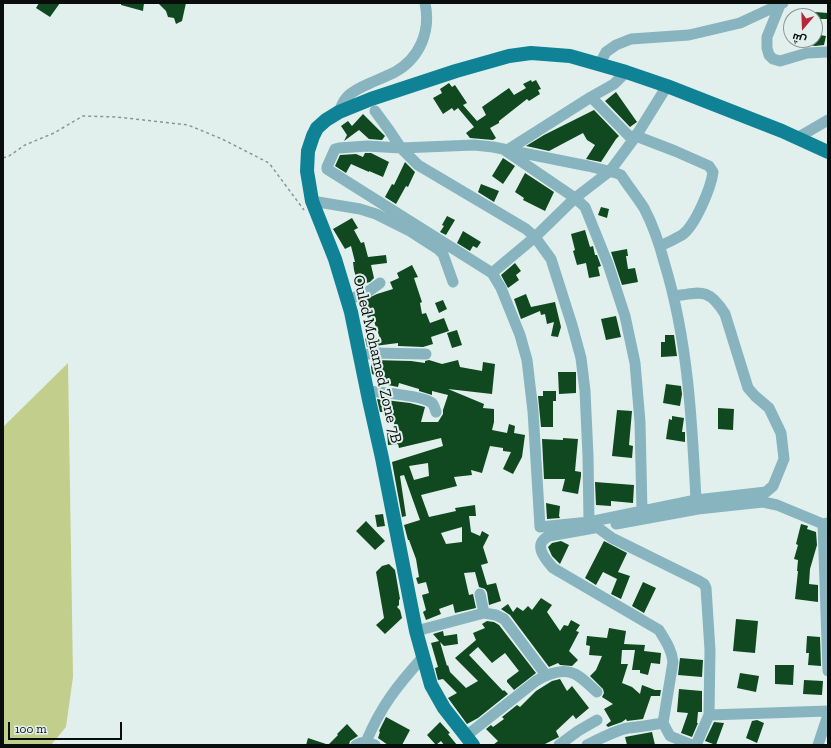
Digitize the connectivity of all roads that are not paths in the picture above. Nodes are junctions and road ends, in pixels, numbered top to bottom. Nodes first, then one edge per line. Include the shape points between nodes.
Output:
1 (425, 3) edge
2 (782, 4) edge
3 (828, 52) edge
4 (599, 65) junction
5 (626, 72) junction
6 (667, 86) junction
7 (591, 97) junction
8 (339, 112) junction
9 (375, 112) dead end
10 (828, 120) edge
11 (636, 136) junction
12 (797, 138) junction
13 (400, 148) junction
14 (506, 151) junction
15 (828, 152) edge
16 (610, 171) junction
17 (575, 198) junction
18 (312, 201) junction
19 (535, 237) junction
20 (660, 246) junction
21 (492, 273) junction
22 (453, 282) dead end
23 (380, 283) dead end
24 (675, 296) junction
25 (348, 300) junction
26 (426, 354) dead end
27 (360, 356) junction
28 (367, 391) junction
29 (436, 412) dead end
30 (696, 500) junction
31 (642, 511) junction
32 (826, 524) edge
33 (593, 525) junction
34 (480, 594) dead end
35 (484, 613) junction
36 (416, 631) junction
37 (423, 657) junction
38 (828, 671) edge
39 (546, 675) junction
40 (597, 692) dead end
41 (828, 711) edge
42 (709, 715) junction
43 (828, 715) edge
44 (597, 720) dead end
45 (663, 723) junction
46 (470, 740) edge
47 (366, 744) edge
48 (559, 745) edge
49 (586, 745) edge
50 (692, 745) edge
51 (696, 745) edge
52 (818, 745) edge

1 - 8 street via 426,30 422,44 410,62 396,72 356,90 348,96
2 - 3 street via 767,37 769,55 780,61 807,53
2 - 4 street via 740,23 688,35 631,39 616,44 606,52
4 - 5 main road, Ouled Mohamed Zone 7B
4 - 8 main road, Ouled Mohamed Zone 7B via 570,56 539,53 509,56 456,71
5 - 6 main road, Ouled Mohamed Zone 7B
5 - 7 street via 614,84
6 - 11 street
6 - 12 main road, Ouled Mohamed Zone 7B
7 - 11 street via 629,136
7 - 14 street
8 - 18 main road, Ouled Mohamed Zone 7B via 321,124 313,136 308,151 307,171
9 - 13 street via 390,130
10 - 12 street
11 - 16 street
11 - 20 street via 709,166 713,172 710,189 689,227 683,234
12 - 15 main road, Ouled Mohamed Zone 7B
13 - 14 street via 474,145
13 - 19 street via 418,165 508,218
13 - 21 street via 367,146 335,149 327,169
14 - 16 street
14 - 17 street
16 - 17 street
16 - 20 street via 621,175 644,208
17 - 19 street
17 - 31 street via 585,207 625,316 635,363 640,422
18 - 22 street via 360,209 410,231 443,254
18 - 25 main road, Ouled Mohamed Zone 7B via 335,258
19 - 21 street
19 - 33 street via 551,259 580,358
20 - 24 street
21 - 33 street via 520,335 527,360 540,526
23 - 25 street
24 - 30 street via 685,354
24 - 30 street via 701,292 711,296 718,304 725,314 748,388 769,408 782,439 784,459 773,486 766,492
25 - 27 main road, Ouled Mohamed Zone 7B
26 - 27 street via 373,353
27 - 28 main road, Ouled Mohamed Zone 7B
28 - 29 street via 392,393 426,401 432,403
28 - 36 main road, Ouled Mohamed Zone 7B
30 - 31 street
31 - 33 street
32 - 33 street via 777,505 762,502
32 - 38 street
33 - 42 street via 612,538 704,584 710,650
33 - 45 street via 549,536 545,538 540,551 553,568 659,630 673,657
34 - 35 street
35 - 36 street
35 - 39 street via 504,619
36 - 37 main road, Ouled Mohamed Zone 7B
37 - 46 main road, Ouled Mohamed Zone 7B via 431,685 444,708
37 - 47 street via 381,709
39 - 40 street via 573,673
39 - 46 street
41 - 42 street
42 - 51 street
43 - 52 street
44 - 48 street
45 - 49 street via 627,729
45 - 50 street via 670,736

